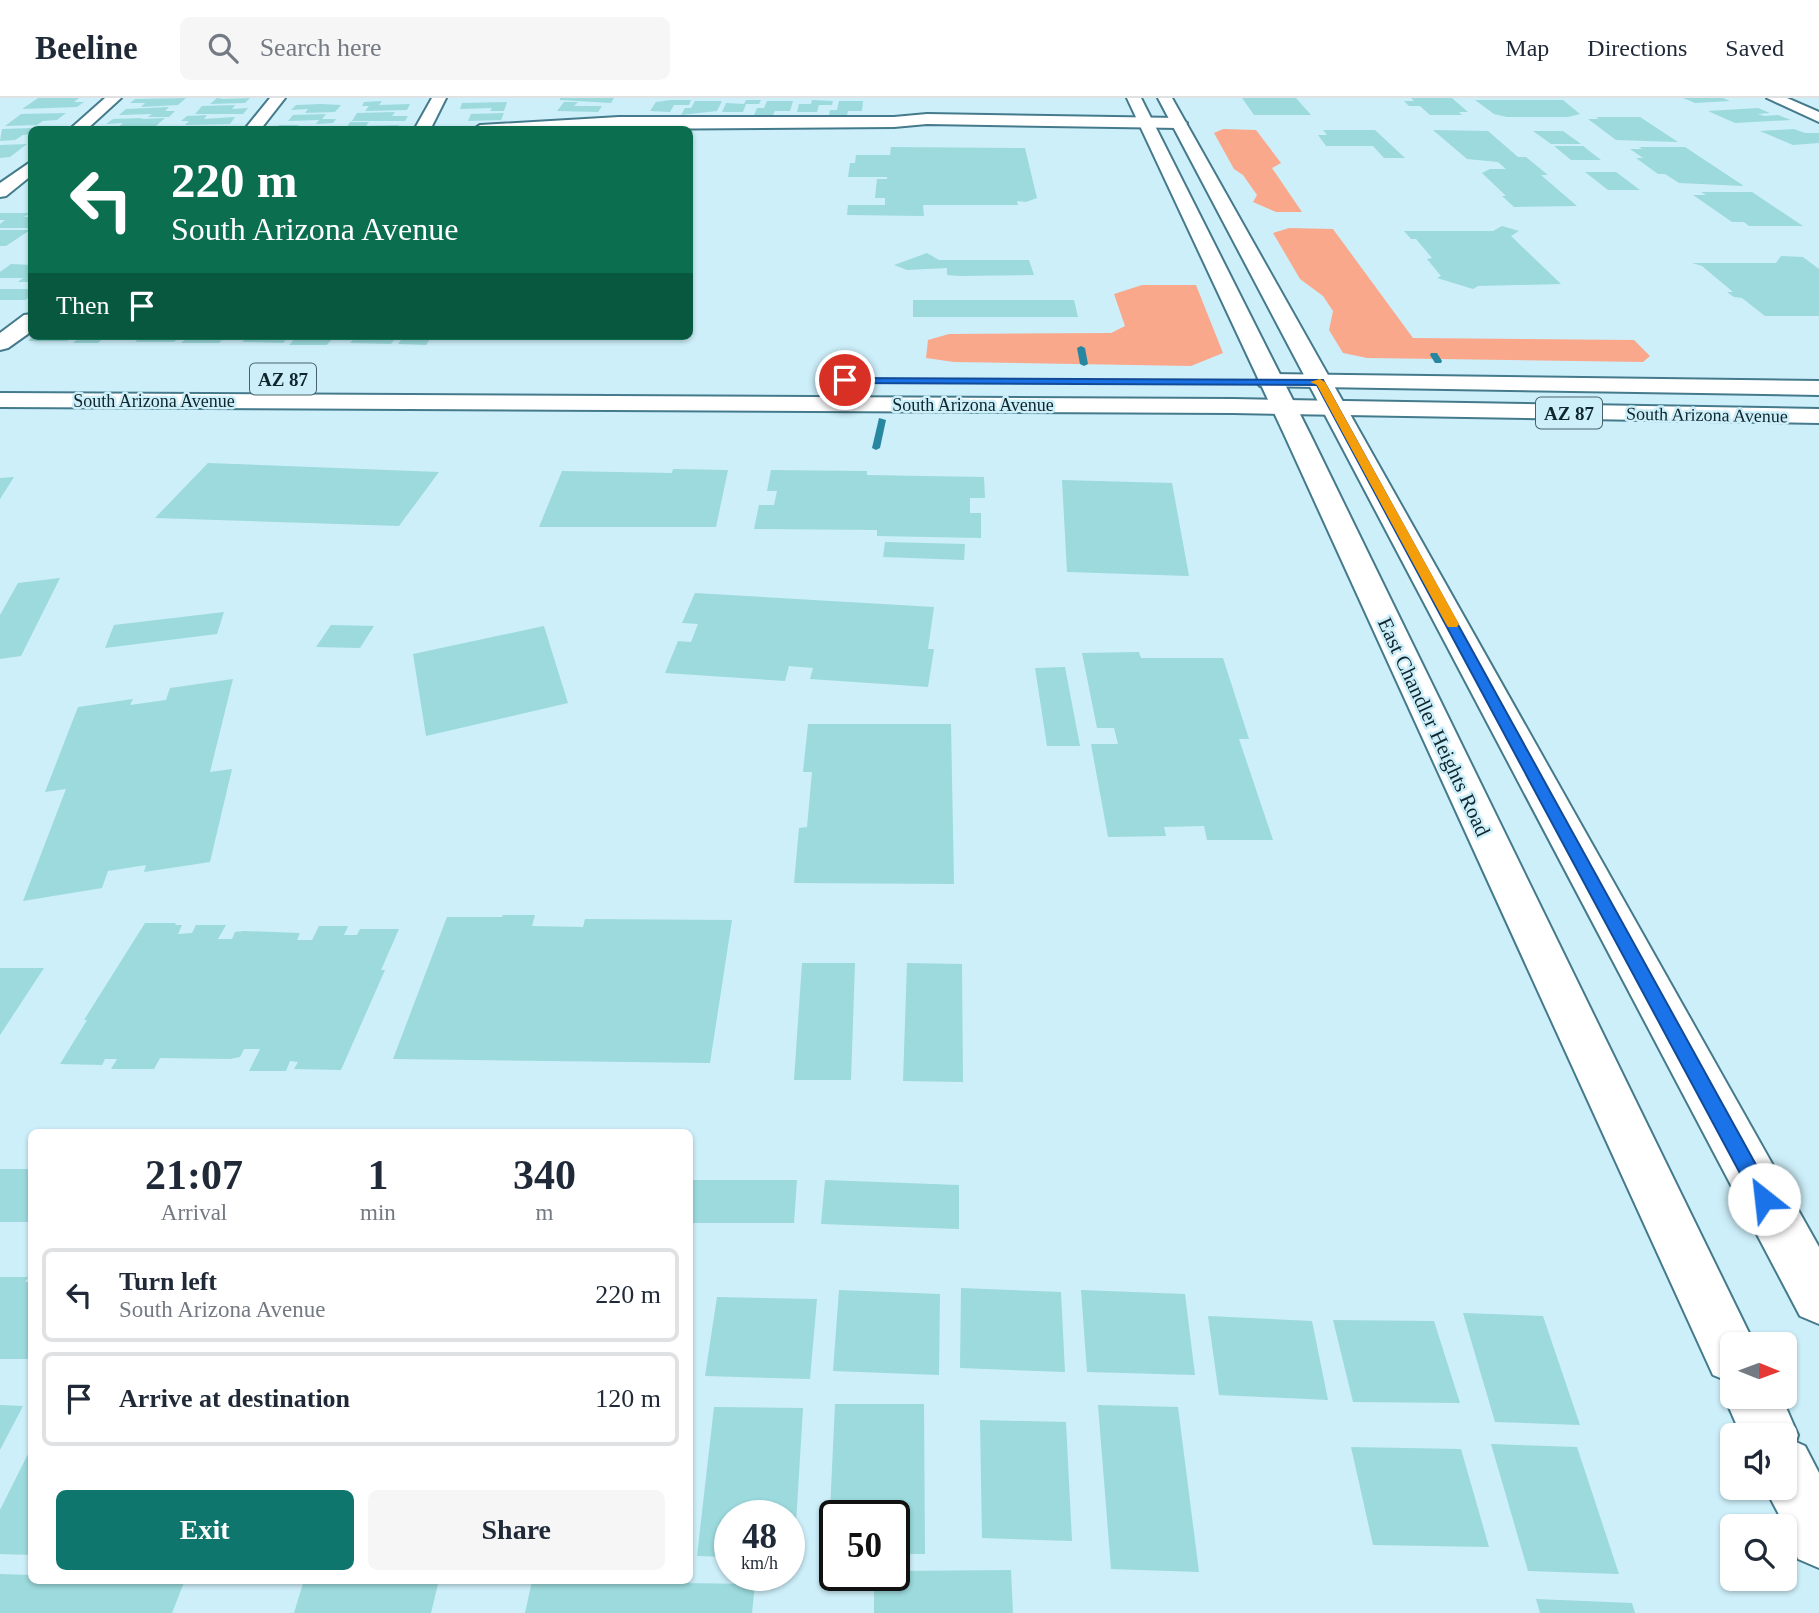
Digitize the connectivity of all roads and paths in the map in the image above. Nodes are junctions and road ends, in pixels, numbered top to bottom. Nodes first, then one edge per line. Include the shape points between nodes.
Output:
1 (114, 98) edge
2 (278, 98) edge
3 (439, 98) edge
4 (1134, 98) edge
5 (1165, 98) edge
6 (1773, 98) edge
7 (629, 106) dead end
8 (1819, 117) edge
9 (619, 122) junction
10 (1146, 123) junction
11 (1179, 123) junction
12 (81, 126) edge
13 (254, 126) edge
14 (424, 126) edge
15 (542, 126) edge
16 (1161, 153) junction
17 (1195, 153) junction
18 (28, 169) edge
19 (0, 192) edge
20 (28, 323) edge
21 (0, 343) edge
22 (247, 379) dead end
23 (526, 380) junction
24 (749, 381) dead end
25 (1245, 381) dead end
26 (1271, 381) junction
27 (1320, 382) junction
28 (1819, 388) edge
29 (0, 400) edge
30 (514, 402) junction
31 (1284, 407) junction
32 (1335, 410) junction
33 (1819, 416) edge
34 (1819, 1298) edge
35 (1721, 1332) edge
36 (1797, 1491) edge
37 (1819, 1538) edge

1 - 12 main road
2 - 13 main road
3 - 14 main road
4 - 10 main road, East Chandler Heights Road
5 - 11 main road
6 - 8 main road
7 - 9 main road
9 - 10 main road
9 - 15 main road
10 - 11 main road
10 - 16 main road, East Chandler Heights Road
11 - 17 main road
16 - 17 main road
16 - 26 main road, East Chandler Heights Road
17 - 27 main road
18 - 19 main road
20 - 21 main road
22 - 23 main road, South Arizona Avenue / AZ 87
23 - 24 main road, South Arizona Avenue / AZ 87
23 - 30 main road
25 - 26 main road, South Arizona Avenue / AZ 87
26 - 27 main road, South Arizona Avenue / AZ 87
26 - 31 main road, East Chandler Heights Road
27 - 28 main road, South Arizona Avenue / AZ 87
27 - 32 main road
29 - 30 main road, South Arizona Avenue / AZ 87
30 - 31 main road, South Arizona Avenue / AZ 87
31 - 32 main road, South Arizona Avenue / AZ 87
31 - 35 main road, East Chandler Heights Road
32 - 33 main road, South Arizona Avenue / AZ 87
32 - 34 main road
36 - 37 main road

